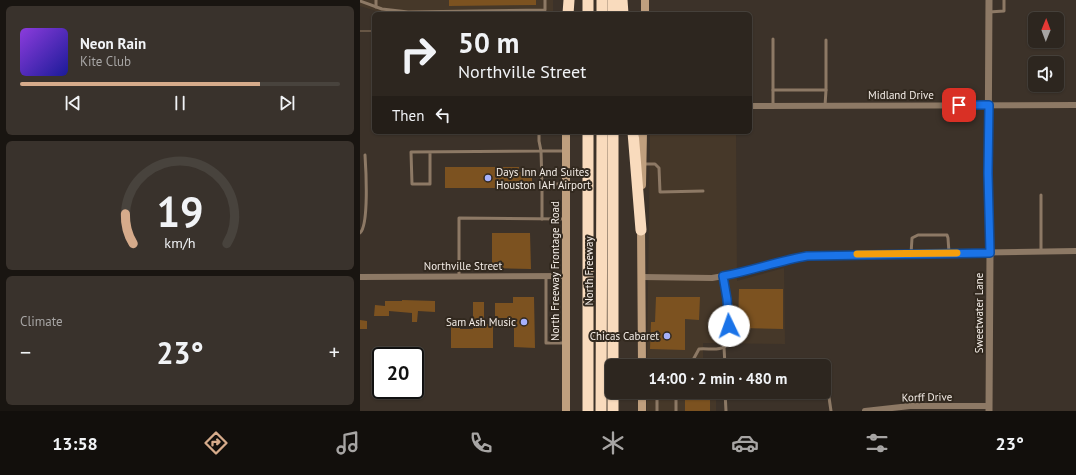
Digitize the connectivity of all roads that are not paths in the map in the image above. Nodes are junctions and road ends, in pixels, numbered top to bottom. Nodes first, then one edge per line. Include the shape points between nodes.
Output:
1 (376, 0) edge
2 (545, 0) edge
3 (564, 0) edge
4 (569, 0) edge
5 (588, 0) edge
6 (602, 0) edge
7 (613, 0) edge
8 (622, 0) edge
9 (645, 0) edge
10 (989, 0) edge
11 (1004, 0) edge
12 (360, 2) edge
13 (376, 7) junction
14 (566, 12) edge
15 (566, 12) edge
16 (588, 12) edge
17 (602, 12) edge
18 (613, 12) edge
19 (623, 12) edge
20 (645, 12) edge
21 (989, 12) junction
22 (773, 39) dead end
23 (826, 40) dead end
24 (773, 90) junction
25 (826, 90) junction
26 (989, 105) junction
27 (1076, 105) edge
28 (752, 106) edge
29 (773, 106) junction
30 (825, 106) junction
31 (539, 134) edge
32 (566, 134) edge
33 (588, 134) edge
34 (602, 134) edge
35 (613, 134) edge
36 (633, 134) edge
37 (643, 134) edge
38 (541, 151) junction
39 (566, 151) junction
40 (430, 152) junction
41 (365, 155) dead end
42 (642, 164) junction
43 (542, 184) junction
44 (566, 184) junction
45 (703, 192) dead end
46 (1041, 195) dead end
47 (542, 219) junction
48 (566, 219) junction
49 (641, 230) junction
50 (360, 233) edge
51 (1076, 251) edge
52 (1041, 252) junction
53 (949, 253) junction
54 (990, 253) junction
55 (911, 254) junction
56 (459, 276) junction
57 (546, 276) junction
58 (566, 276) junction
59 (723, 276) junction
60 (360, 277) edge
61 (642, 277) junction
62 (566, 343) junction
63 (724, 347) junction
64 (614, 359) edge
65 (642, 359) edge
66 (694, 359) edge
67 (724, 359) edge
68 (614, 399) edge
69 (642, 399) edge
70 (657, 399) edge
71 (676, 399) edge
72 (725, 399) edge
73 (829, 399) edge
74 (989, 408) edge
75 (566, 411) edge
76 (588, 411) edge
77 (601, 411) edge
78 (614, 411) edge
79 (642, 411) edge
80 (657, 411) edge
81 (676, 411) edge
82 (726, 411) edge
83 (831, 411) edge
84 (865, 411) edge

1 - 13 lane
2 - 13 lane via 545,10 408,12 382,10
3 - 14 main road
4 - 15 highway
5 - 16 highway
6 - 17 highway
7 - 18 highway
8 - 19 highway
9 - 20 main road
10 - 21 street, Sweetwater Lane
11 - 21 lane via 1004,12
12 - 13 lane
21 - 26 street, Sweetwater Lane
22 - 24 lane
23 - 25 lane
24 - 25 lane
24 - 29 lane
25 - 30 lane
26 - 27 street, Midland Drive
26 - 30 street, Midland Drive
26 - 54 street, Sweetwater Lane
28 - 29 street, Midland Drive
29 - 30 street, Midland Drive
31 - 38 lane
32 - 39 main road, North Freeway Frontage Road
33 - 76 highway, North Freeway
34 - 77 highway, North Freeway
35 - 64 highway
36 - 49 highway
37 - 42 main road
38 - 39 lane
38 - 40 lane
38 - 43 lane
39 - 44 main road, North Freeway Frontage Road
40 - 40 lane via 412,152 412,184 430,184
41 - 50 lane via 366,205 363,230
42 - 45 lane via 656,164 659,168 660,192
42 - 49 main road
43 - 44 lane
43 - 47 lane
44 - 48 main road, North Freeway Frontage Road
46 - 52 lane
47 - 48 lane
47 - 56 lane via 459,218
48 - 58 main road, North Freeway Frontage Road
49 - 61 main road
51 - 52 street
52 - 54 street
53 - 54 street
53 - 55 street
53 - 55 lane via 947,235 918,235 912,238
54 - 74 street, Sweetwater Lane
55 - 59 street via 807,256
56 - 57 street, Northville Street
56 - 60 street, Northville Street
57 - 58 street, Northville Street
57 - 62 lane via 546,343
58 - 62 main road, North Freeway Frontage Road
59 - 61 street
59 - 63 lane via 729,336 729,342
61 - 65 main road
62 - 75 main road, North Freeway Frontage Road
63 - 66 lane via 699,349
63 - 67 lane
68 - 78 highway
69 - 79 main road
70 - 80 lane
71 - 81 lane
72 - 82 lane
73 - 83 lane
74 - 84 street, Korff Drive via 910,406

